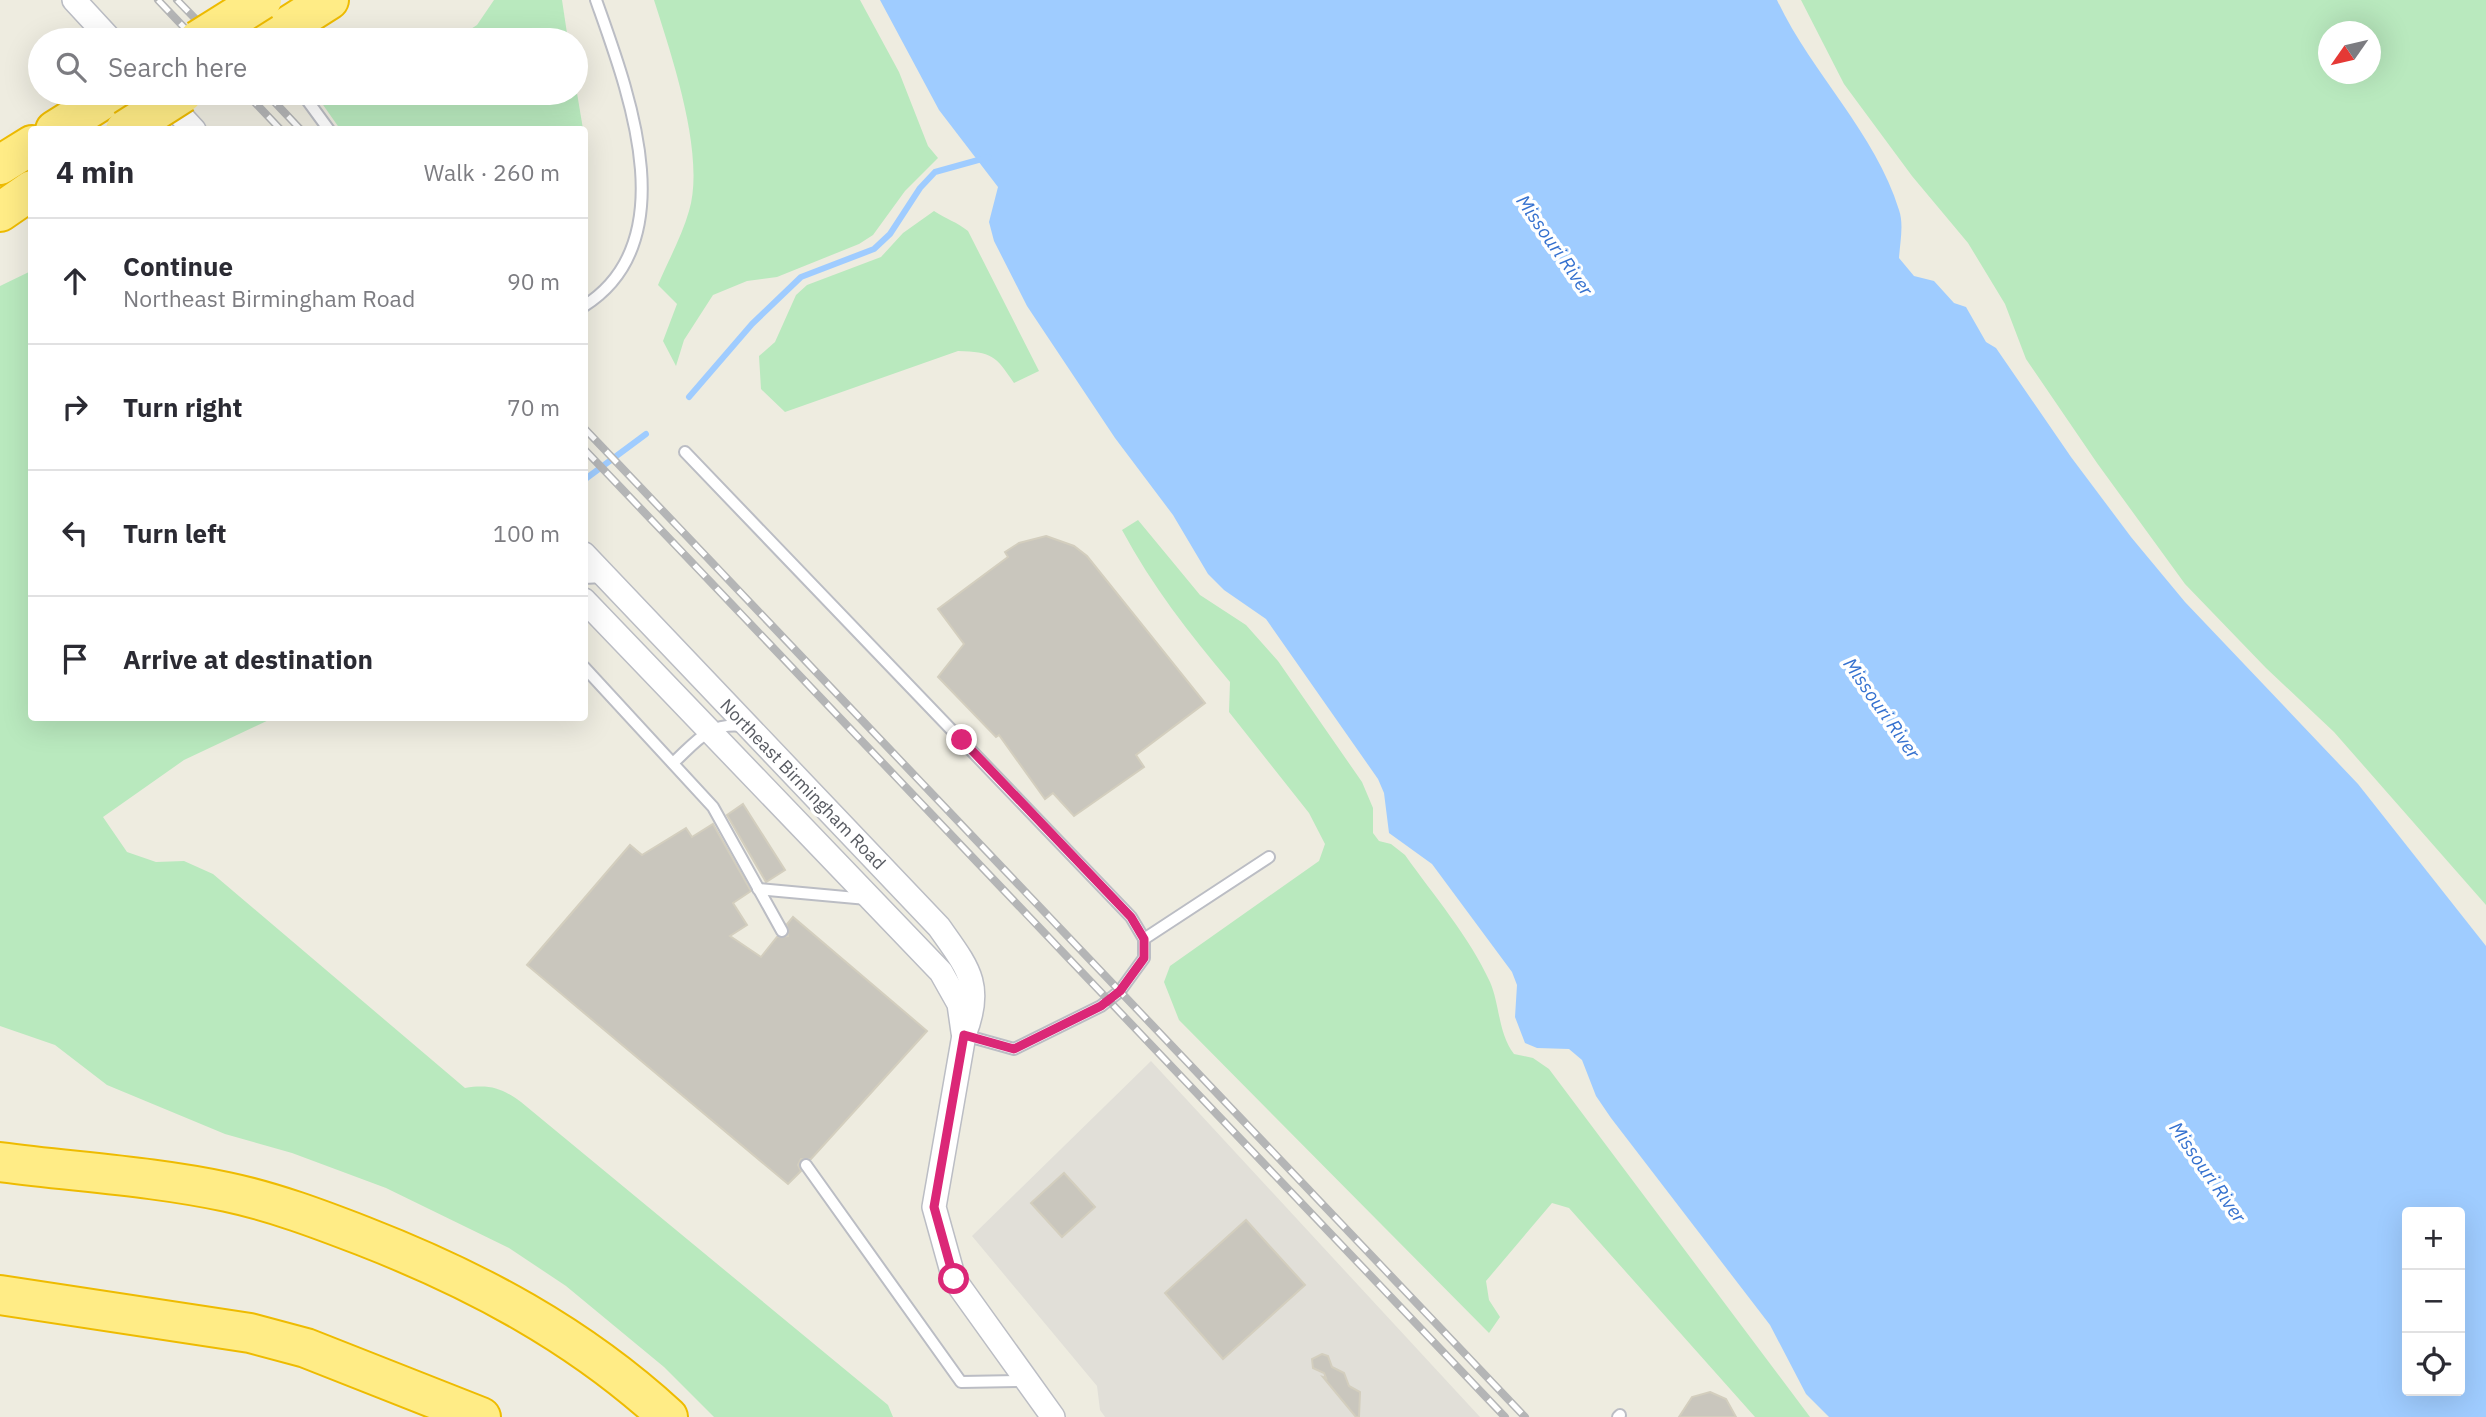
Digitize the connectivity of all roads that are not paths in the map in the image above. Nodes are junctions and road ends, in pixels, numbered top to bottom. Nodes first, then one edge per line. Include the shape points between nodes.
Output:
1 (74, 0) edge
2 (236, 0) edge
3 (329, 0) edge
4 (596, 0) edge
5 (260, 26) edge
6 (100, 28) edge
7 (95, 105) edge
8 (164, 105) edge
9 (171, 105) edge
10 (311, 105) edge
11 (61, 126) edge
12 (131, 126) edge
13 (190, 126) edge
14 (326, 126) edge
15 (28, 147) edge
16 (0, 164) edge
17 (28, 193) edge
18 (0, 212) edge
19 (588, 303) edge
20 (685, 452) dead end
21 (595, 577) edge
22 (588, 604) edge
23 (588, 671) edge
24 (748, 726) junction
25 (710, 728) junction
26 (673, 763) junction
27 (1269, 858) dead end
28 (758, 889) junction
29 (874, 899) junction
30 (782, 931) dead end
31 (1144, 939) junction
32 (964, 1035) junction
33 (0, 1162) edge
34 (806, 1165) dead end
35 (0, 1295) edge
36 (1025, 1381) junction
37 (481, 1417) edge
38 (668, 1417) edge
39 (1053, 1417) edge

1 - 6 street
2 - 5 lane
3 - 5 highway
4 - 19 lane via 635,122 642,159 641,205 635,239 619,270 605,291
7 - 11 highway
8 - 12 highway, bridge
9 - 13 street
10 - 14 lane
15 - 16 highway
17 - 18 highway
20 - 31 lane via 1131,917
21 - 24 street, Northeast Birmingham Road
22 - 25 street, Northeast Birmingham Road
23 - 26 lane
24 - 25 lane
24 - 32 street, Northeast Birmingham Road via 939,927 967,966 974,986 974,1010
25 - 26 lane
25 - 29 street, Northeast Birmingham Road
26 - 28 lane via 713,807
27 - 31 lane
28 - 29 lane
28 - 30 lane
29 - 32 street, Northeast Birmingham Road via 940,972 958,1004
31 - 32 lane via 1144,958 1120,991 1101,1006 1014,1049
32 - 36 street, Northeast Birmingham Road via 934,1207 954,1279
33 - 38 highway via 147,1178 228,1192 306,1213 469,1280 530,1314 600,1360
34 - 36 lane via 961,1382
35 - 37 highway via 250,1333 306,1348
36 - 39 street, Northeast Birmingham Road

